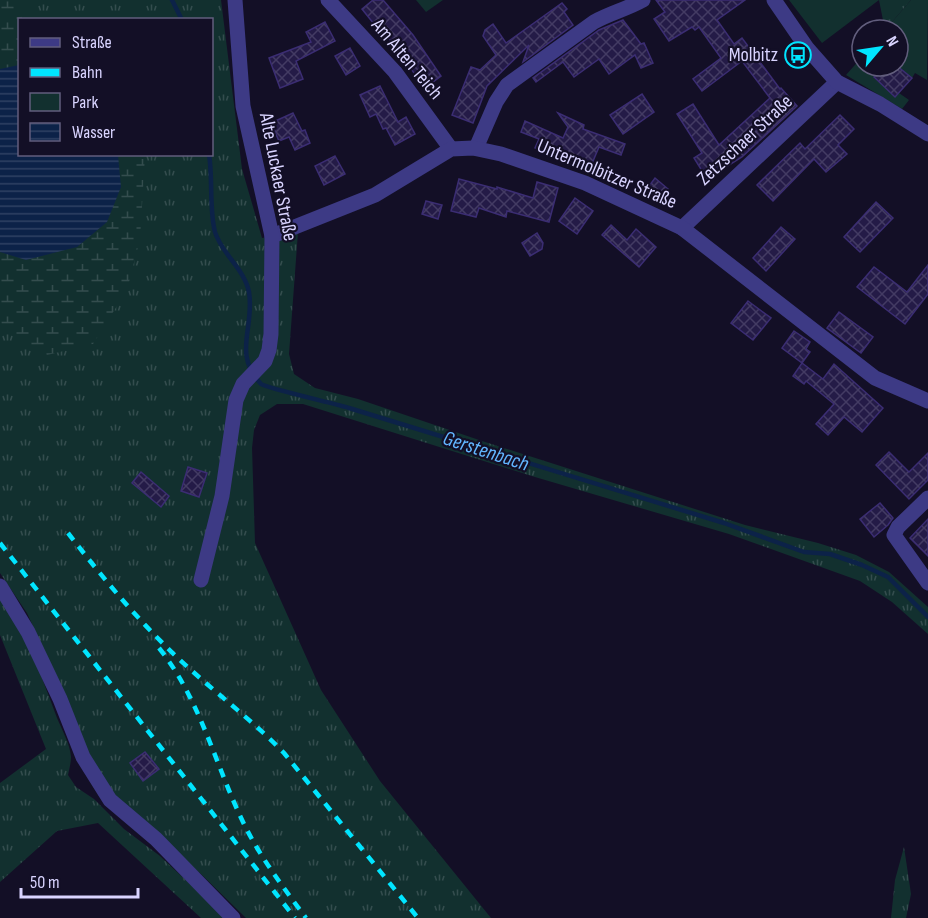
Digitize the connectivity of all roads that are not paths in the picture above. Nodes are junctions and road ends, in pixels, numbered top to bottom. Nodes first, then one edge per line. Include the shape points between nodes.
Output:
1 (234, 0) edge
2 (328, 0) edge
3 (643, 0) edge
4 (774, 0) edge
5 (837, 82) junction
6 (928, 134) edge
7 (476, 148) junction
8 (451, 149) junction
9 (682, 228) junction
10 (272, 236) junction
11 (928, 401) edge
12 (928, 498) edge
13 (201, 580) dead end
14 (928, 583) edge
15 (0, 586) edge
16 (233, 918) edge

1 - 10 street, Alte Luckaer Straße via 243,106
2 - 8 street, Am Alten Teich via 395,72
3 - 7 street via 594,22 507,85
4 - 5 street via 807,48
5 - 6 street
5 - 9 street, Zetzschaer Straße
7 - 8 street, Untermolbitzer Straße
7 - 9 street, Untermolbitzer Straße via 585,183
8 - 10 street, Untermolbitzer Straße via 375,195
9 - 11 street, Untermolbitzer Straße via 875,378
10 - 13 street, Alte Luckaer Straße via 269,350 236,400 222,496
12 - 14 street via 894,535
15 - 16 street via 28,632 83,757 110,800 156,839

